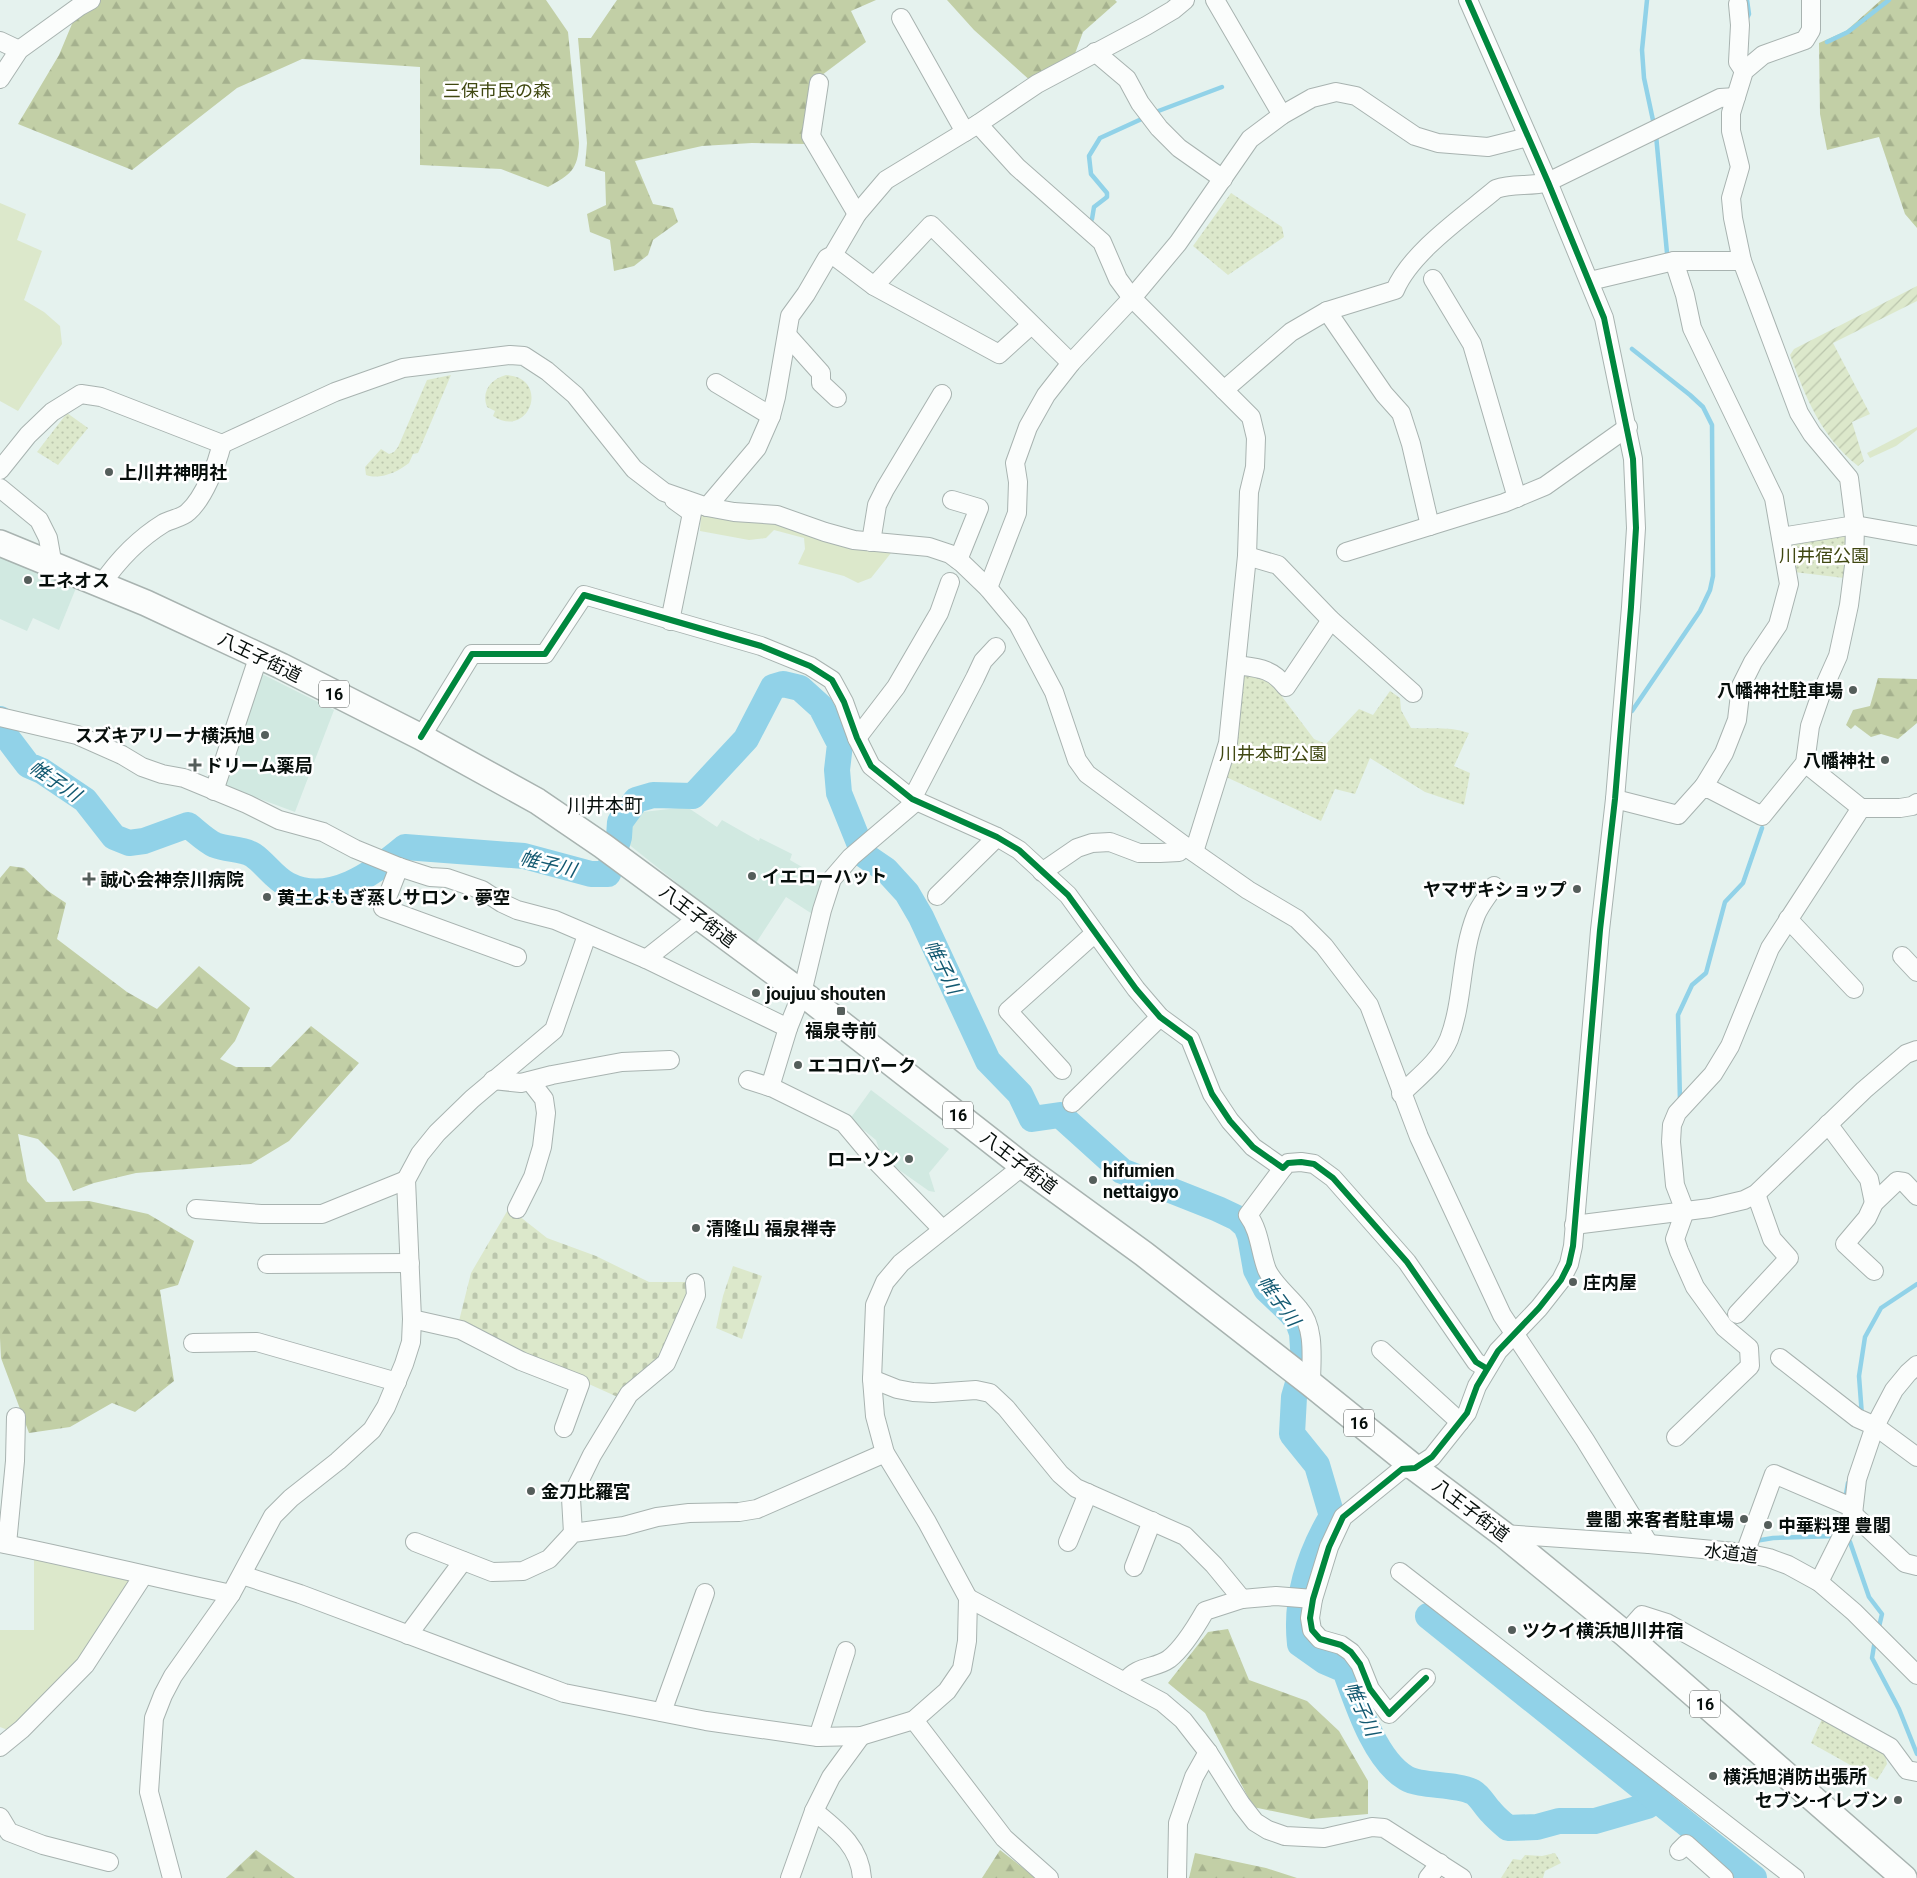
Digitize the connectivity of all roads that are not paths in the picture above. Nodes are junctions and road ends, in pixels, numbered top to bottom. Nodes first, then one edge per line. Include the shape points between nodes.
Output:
1 (91, 0) edge
2 (1185, 0) edge
3 (1216, 0) edge
4 (1468, 0) edge
5 (1811, 0) edge
6 (1738, 4) dead end
7 (901, 18) dead end
8 (0, 41) edge
9 (19, 50) junction
10 (1095, 52) junction
11 (1744, 71) junction
12 (0, 78) edge
13 (819, 83) dead end
14 (1736, 98) junction
15 (1282, 115) junction
16 (971, 128) junction
17 (1528, 137) junction
18 (1223, 180) junction
19 (1548, 182) junction
20 (857, 214) junction
21 (833, 255) junction
22 (1742, 260) junction
23 (1674, 262) junction
24 (1433, 278) dead end
25 (1590, 281) junction
26 (874, 286) junction
27 (1132, 298) junction
28 (1327, 311) junction
29 (1031, 324) junction
30 (787, 335) junction
31 (1071, 363) junction
32 (716, 383) dead end
33 (1224, 390) junction
34 (942, 394) dead end
35 (838, 398) dead end
36 (771, 416) junction
37 (1628, 427) junction
38 (222, 444) junction
39 (0, 470) edge
40 (0, 488) edge
41 (672, 495) junction
42 (1517, 498) junction
43 (952, 500) dead end
44 (707, 507) junction
45 (1855, 525) junction
46 (1430, 526) junction
47 (1917, 536) edge
48 (1781, 537) junction
49 (871, 542) junction
50 (0, 543) edge
51 (1346, 552) dead end
52 (1247, 556) junction
53 (958, 560) junction
54 (53, 566) junction
55 (950, 582) dead end
56 (101, 585) junction
57 (988, 588) junction
58 (1331, 620) junction
59 (670, 621) junction
60 (996, 647) dead end
61 (259, 656) junction
62 (1236, 664) junction
63 (1413, 693) dead end
64 (4, 719) edge
65 (421, 738) junction
66 (857, 738) junction
67 (1805, 763) junction
68 (1704, 786) junction
69 (214, 791) junction
70 (912, 799) junction
71 (1615, 799) junction
72 (1917, 804) edge
73 (1861, 808) junction
74 (998, 837) junction
75 (1190, 849) junction
76 (399, 867) junction
77 (1042, 872) junction
78 (1494, 886) dead end
79 (937, 896) dead end
80 (699, 916) junction
81 (1788, 919) junction
82 (1095, 933) junction
83 (588, 935) junction
84 (1902, 956) dead end
85 (517, 957) dead end
86 (646, 960) junction
87 (1917, 972) edge
88 (1854, 989) dead end
89 (802, 993) junction
90 (1160, 1017) junction
91 (788, 1028) junction
92 (1917, 1050) edge
93 (670, 1060) dead end
94 (1062, 1070) dead end
95 (493, 1080) junction
96 (748, 1080) dead end
97 (530, 1081) junction
98 (771, 1089) junction
99 (1401, 1094) junction
100 (1072, 1103) dead end
101 (1828, 1124) junction
102 (1023, 1166) junction
103 (1283, 1168) junction
104 (406, 1180) junction
105 (1756, 1194) junction
106 (1917, 1196) edge
107 (1874, 1203) junction
108 (196, 1209) dead end
109 (517, 1209) dead end
110 (1685, 1210) junction
111 (1574, 1225) junction
112 (942, 1230) junction
113 (410, 1262) junction
114 (267, 1264) dead end
115 (1874, 1271) dead end
116 (695, 1283) dead end
117 (1737, 1314) dead end
118 (412, 1319) junction
119 (1514, 1335) junction
120 (193, 1343) dead end
121 (1381, 1350) dead end
122 (1780, 1358) dead end
123 (1917, 1365) edge
124 (1486, 1368) junction
125 (1303, 1378) junction
126 (872, 1379) junction
127 (397, 1382) junction
128 (16, 1417) dead end
129 (1460, 1422) junction
130 (1875, 1426) junction
131 (564, 1428) dead end
132 (1676, 1437) dead end
133 (884, 1453) junction
134 (1917, 1457) edge
135 (1415, 1468) junction
136 (1088, 1494) junction
137 (1854, 1514) junction
138 (1152, 1520) junction
139 (573, 1533) junction
140 (1503, 1534) junction
141 (415, 1542) dead end
142 (1068, 1542) dead end
143 (4, 1544) edge
144 (1649, 1544) junction
145 (1745, 1553) junction
146 (463, 1561) junction
147 (1917, 1566) edge
148 (1134, 1567) dead end
149 (1400, 1572) dead end
150 (242, 1574) junction
151 (144, 1576) junction
152 (1819, 1582) junction
153 (705, 1593) dead end
154 (231, 1594) junction
155 (968, 1598) junction
156 (1303, 1598) junction
157 (1242, 1599) junction
158 (1625, 1634) junction
159 (408, 1635) junction
160 (846, 1651) dead end
161 (1917, 1675) edge
162 (1426, 1678) dead end
163 (1125, 1682) junction
164 (662, 1712) junction
165 (914, 1720) junction
166 (861, 1736) junction
167 (818, 1737) junction
168 (0, 1747) edge
169 (1208, 1752) junction
170 (1917, 1772) edge
171 (814, 1811) junction
172 (0, 1817) edge
173 (1678, 1851) dead end
174 (109, 1862) dead end
175 (1440, 1864) junction
176 (172, 1878) edge
177 (790, 1878) edge
178 (862, 1878) edge
179 (1049, 1878) edge
180 (1177, 1878) edge
181 (1428, 1878) edge
182 (1462, 1878) edge
183 (1724, 1878) edge
184 (1795, 1878) edge
185 (1904, 1878) edge

1 - 9 street
2 - 10 street via 1146,26
3 - 15 street
4 - 17 street
5 - 11 street via 1810,30 1805,40 1763,55
6 - 11 street via 1738,62
7 - 16 street
8 - 9 street
9 - 12 street
10 - 16 street via 1037,84
10 - 18 street via 1126,80 1166,135
11 - 14 street
13 - 20 street via 811,136
14 - 19 street via 1720,98
14 - 22 street via 1731,113 1731,131 1740,167 1731,198
15 - 17 street via 1312,98 1336,92 1356,96 1415,136 1438,142 1488,147
15 - 18 street via 1250,139
16 - 20 street via 886,180
16 - 27 street via 1102,242 1118,279
17 - 19 street
18 - 27 street
19 - 25 street
19 - 28 street via 1496,189 1430,245 1407,269 1395,290
20 - 21 street
21 - 26 street
21 - 30 street via 790,316
22 - 23 street
22 - 45 street via 1799,413 1848,478
23 - 25 street
23 - 48 street via 1692,328 1774,498
24 - 42 street via 1472,344
25 - 37 street via 1604,318
26 - 29 street via 999,354
26 - 29 street via 931,225
27 - 31 street
27 - 33 street
28 - 33 street via 1291,332
28 - 46 street via 1384,394 1402,413
29 - 31 street
30 - 35 street via 821,373 821,383
30 - 36 street
31 - 57 street via 1046,395 1015,463 1017,513
32 - 36 street
33 - 52 street via 1251,417 1256,438 1255,468 1249,492
34 - 49 street via 884,488 877,505
36 - 44 street via 757,448
37 - 42 street via 1545,486
37 - 71 street via 1636,528
38 - 39 street via 101,397 81,394 52,412 28,435
38 - 41 street via 335,392 403,368 524,356 575,395 634,469
38 - 56 street via 200,499 187,514 165,522 138,542
40 - 54 street via 38,520 48,538
41 - 44 street
41 - 59 street via 673,500 692,513
42 - 46 street
43 - 53 street via 979,508
44 - 49 street via 777,515 825,532
45 - 47 street
45 - 48 street
45 - 67 street via 1854,566 1838,656 1810,726
46 - 51 street
48 - 68 street via 1789,584 1778,624 1741,686 1737,720 1724,753
49 - 53 street via 929,547
50 - 54 highway, 八王子街道 / 16
52 - 58 street via 1278,565
52 - 62 street
53 - 57 street
54 - 56 highway, 八王子街道 / 16
55 - 66 street via 939,613 896,687
56 - 61 highway, 八王子街道 / 16
57 - 75 street via 1018,624 1054,692 1076,760 1087,774
58 - 62 street via 1286,687 1269,670
58 - 63 street
59 - 65 street via 584,596 545,654 472,654
59 - 66 street via 761,646 810,666 832,680
60 - 70 street via 983,661
61 - 65 highway, 八王子街道 / 16
61 - 69 street
62 - 75 street via 1228,743
64 - 69 street via 77,735 142,767 184,778
65 - 80 highway, 八王子街道 / 16 via 537,800
66 - 70 street via 871,766
67 - 68 street via 1762,816
67 - 73 street
68 - 71 street via 1678,815
69 - 76 street via 279,820 323,832
70 - 74 street
70 - 89 street via 912,805 851,857 832,879
71 - 111 street
72 - 73 street via 1900,808
73 - 81 street
74 - 77 street via 1020,850
74 - 79 street
75 - 77 street via 1139,852 1110,842 1092,843 1077,848
75 - 99 street via 1248,890 1297,919 1324,946 1370,1005
76 - 83 street via 482,890 517,910 555,920
76 - 85 street via 383,908
77 - 82 street via 1068,895
78 - 99 street via 1476,914 1469,936 1461,995 1449,1040 1431,1066
80 - 86 street
80 - 89 highway, 八王子街道 / 16
81 - 88 street
81 - 110 street via 1770,948 1730,1046 1713,1074 1677,1113 1672,1125 1675,1185
82 - 90 street
82 - 94 street via 1008,1010
83 - 86 street
83 - 95 street via 554,1030
84 - 87 street
86 - 91 street
89 - 91 street
89 - 102 highway, 八王子街道 / 16
90 - 100 street
90 - 103 street via 1190,1039 1212,1094 1230,1121 1253,1148
91 - 98 street
92 - 101 street via 1906,1054
93 - 97 street via 622,1062
95 - 97 street
95 - 104 street via 437,1133 420,1154
96 - 98 street
97 - 109 street via 544,1098 546,1113 542,1146
98 - 112 street via 844,1123 874,1160
99 - 119 street via 1418,1137
101 - 105 street
101 - 107 street via 1869,1179
102 - 112 street
102 - 125 highway, 八王子街道 / 16 via 1144,1254
103 - 124 street via 1288,1163 1314,1164 1333,1178 1406,1262 1476,1362
103 - 125 street via 1248,1215 1254,1222 1268,1271 1301,1311 1310,1332
104 - 108 street via 322,1214
104 - 113 street
105 - 110 street via 1727,1204
105 - 117 street via 1772,1239 1789,1258
106 - 107 street via 1904,1182 1897,1181
107 - 115 street via 1867,1218 1845,1244
110 - 111 street
110 - 132 street via 1675,1239 1678,1251 1695,1287 1724,1327 1749,1348 1750,1366
111 - 119 street via 1569,1264 1561,1280
112 - 126 street via 901,1263 884,1282 875,1305
113 - 114 street
113 - 118 street
116 - 139 street via 696,1295 666,1362 629,1394 579,1481 571,1498
118 - 127 street via 411,1342
118 - 131 street via 461,1330 521,1361 580,1384
119 - 124 street
119 - 144 street via 1585,1440
120 - 127 street via 257,1342
121 - 129 street
122 - 130 street via 1857,1418
123 - 130 street via 1894,1390
124 - 129 street
125 - 135 highway, 八王子街道 / 16
126 - 133 street via 875,1416
126 - 136 street via 913,1392 976,1390 990,1394 1006,1408 1060,1474
127 - 150 street via 372,1430 274,1516
128 - 143 street via 15,1461
129 - 135 street via 1432,1456
130 - 134 street
130 - 137 street via 1857,1479
133 - 139 street via 757,1509 657,1517 624,1526
133 - 155 street via 927,1522
135 - 140 highway, 八王子街道 / 16
135 - 156 street via 1402,1469 1343,1517
136 - 138 street
136 - 142 street
137 - 145 street via 1849,1506 1774,1474
137 - 147 street via 1905,1563
137 - 152 street
138 - 148 street
138 - 157 street via 1185,1536
139 - 146 street via 549,1559 523,1571 492,1572
140 - 144 street, 水道道
140 - 158 highway, 八王子街道 / 16
141 - 146 street
143 - 151 street
144 - 145 street, 水道道
145 - 152 street, 水道道 via 1788,1565
146 - 159 street
149 - 184 street
150 - 154 street
150 - 159 street
151 - 154 street
151 - 168 street via 85,1665
152 - 161 street, 水道道
153 - 164 street
154 - 176 street via 174,1676 154,1718 149,1792
155 - 163 street
155 - 165 street via 967,1641 962,1669 947,1691
156 - 157 street
156 - 162 street via 1312,1630 1320,1639 1341,1644 1351,1652 1360,1664 1370,1689 1389,1714
157 - 163 street via 1205,1611 1195,1629 1169,1659 1131,1674
158 - 170 street via 1642,1615 1667,1623 1890,1747 1907,1770
158 - 185 highway, 八王子街道 / 16
159 - 164 street via 564,1694
160 - 167 street
163 - 169 street via 1162,1702 1183,1720
164 - 167 street
165 - 166 street
165 - 179 street via 1004,1838
166 - 167 street
166 - 171 street via 831,1777
169 - 175 street via 1255,1822 1268,1830 1285,1836 1324,1838 1372,1826 1384,1828
169 - 180 street via 1194,1777 1178,1823
171 - 177 street
171 - 178 street via 845,1836 857,1857
172 - 174 street via 9,1832
173 - 183 street via 1686,1844
175 - 181 street
175 - 182 street

